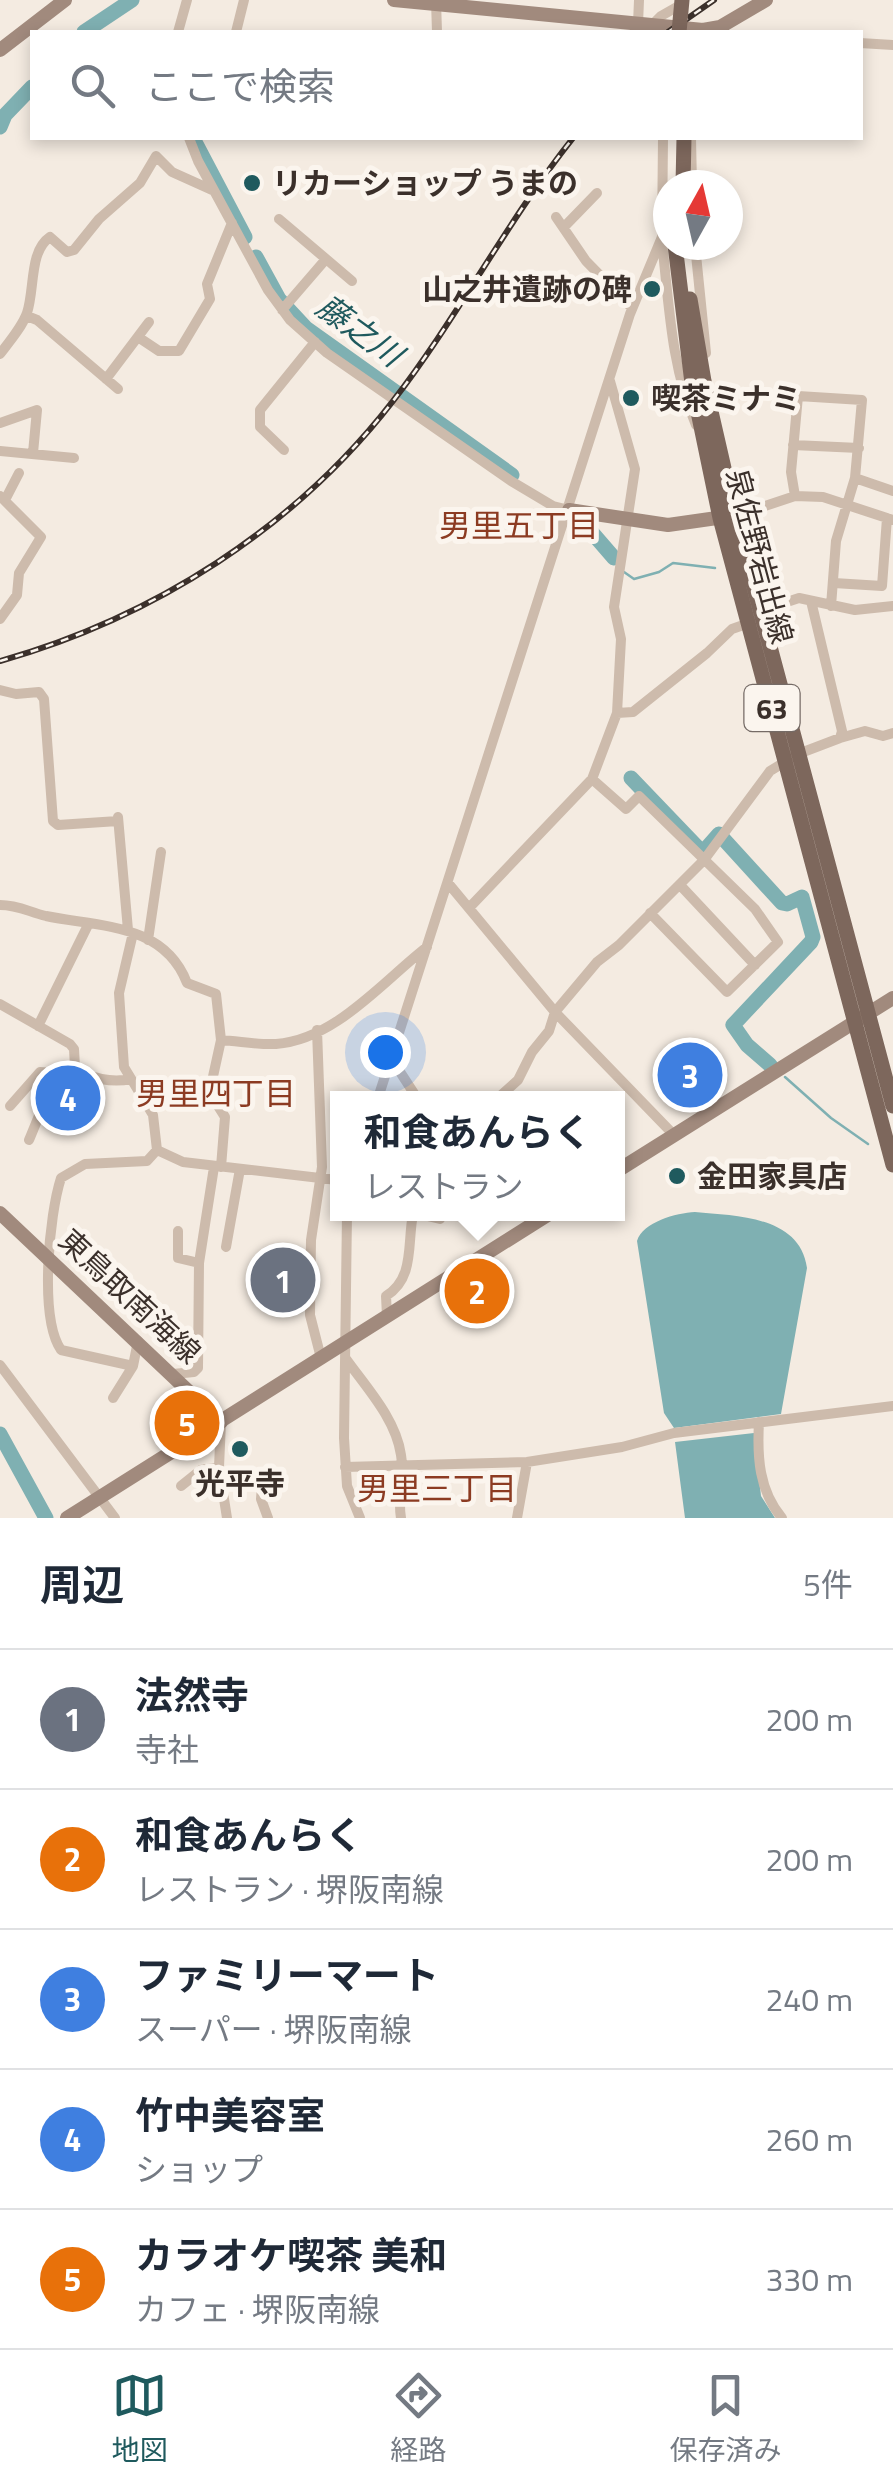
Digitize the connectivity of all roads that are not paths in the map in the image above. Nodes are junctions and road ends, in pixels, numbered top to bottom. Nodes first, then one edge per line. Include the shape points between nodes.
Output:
1 (64, 0) edge
2 (187, 0) edge
3 (244, 0) edge
4 (398, 0) edge
5 (639, 0) edge
6 (766, 0) edge
7 (681, 2) edge
8 (435, 3) edge
9 (530, 7) edge
10 (645, 24) junction
11 (179, 30) edge
12 (236, 30) edge
13 (437, 30) edge
14 (679, 30) edge
15 (688, 30) edge
16 (704, 30) edge
17 (716, 30) edge
18 (863, 43) edge
19 (893, 44) edge
20 (0, 50) edge
21 (190, 140) edge
22 (663, 140) edge
23 (674, 140) edge
24 (683, 140) edge
25 (692, 140) edge
26 (678, 156) junction
27 (665, 170) edge
28 (676, 170) edge
29 (680, 170) edge
30 (692, 170) edge
31 (214, 190) junction
32 (597, 193) dead end
33 (556, 217) dead end
34 (279, 219) dead end
35 (232, 222) junction
36 (564, 226) junction
37 (326, 259) junction
38 (658, 260) edge
39 (672, 260) edge
40 (687, 260) edge
41 (697, 260) edge
42 (352, 281) dead end
43 (632, 308) junction
44 (282, 310) junction
45 (27, 316) junction
46 (149, 322) dead end
47 (138, 338) junction
48 (314, 342) junction
49 (0, 354) edge
50 (106, 379) junction
51 (610, 381) junction
52 (118, 389) dead end
53 (0, 422) edge
54 (713, 422) junction
55 (793, 444) junction
56 (858, 448) junction
57 (284, 450) dead end
58 (0, 451) edge
59 (33, 454) junction
60 (74, 458) dead end
61 (18, 473) dead end
62 (855, 478) junction
63 (893, 491) edge
64 (795, 496) junction
65 (2, 498) edge
66 (850, 504) junction
67 (569, 510) junction
68 (727, 517) junction
69 (890, 519) edge
70 (628, 521) junction
71 (834, 583) junction
72 (811, 602) junction
73 (831, 606) junction
74 (893, 606) edge
75 (755, 617) junction
76 (0, 619) edge
77 (0, 690) edge
78 (617, 713) junction
79 (893, 733) edge
80 (840, 738) junction
81 (792, 758) junction
82 (592, 778) junction
83 (161, 852) dead end
84 (704, 860) junction
85 (448, 883) junction
86 (680, 885) junction
87 (0, 905) edge
88 (468, 908) junction
89 (650, 913) junction
90 (89, 922) junction
91 (130, 932) junction
92 (148, 940) junction
93 (426, 947) junction
94 (755, 965) junction
95 (893, 998) edge
96 (0, 1004) edge
97 (556, 1012) junction
98 (862, 1018) junction
99 (38, 1026) junction
100 (317, 1030) junction
101 (221, 1040) junction
102 (391, 1058) junction
103 (69, 1070) junction
104 (88, 1074) junction
105 (131, 1079) junction
106 (380, 1091) edge
107 (412, 1091) edge
108 (506, 1091) edge
109 (10, 1106) dead end
110 (893, 1106) edge
111 (79, 1119) dead end
112 (674, 1135) junction
113 (28, 1140) dead end
114 (157, 1150) junction
115 (893, 1165) edge
116 (625, 1166) edge
117 (218, 1167) junction
118 (240, 1169) junction
119 (318, 1180) junction
120 (330, 1180) edge
121 (0, 1213) edge
122 (347, 1221) edge
123 (414, 1221) edge
124 (538, 1221) edge
125 (178, 1231) dead end
126 (226, 1247) dead end
127 (48, 1257) junction
128 (199, 1263) junction
129 (387, 1316) junction
130 (138, 1342) junction
131 (346, 1342) junction
132 (320, 1358) junction
133 (345, 1358) junction
134 (0, 1365) edge
135 (133, 1366) junction
136 (173, 1374) junction
137 (113, 1398) dead end
138 (893, 1406) edge
139 (221, 1422) junction
140 (759, 1422) junction
141 (527, 1462) junction
142 (402, 1465) junction
143 (219, 1467) junction
144 (345, 1467) junction
145 (263, 1473) dead end
146 (182, 1486) dead end
147 (97, 1499) junction
148 (67, 1518) edge
149 (115, 1518) edge
150 (227, 1518) edge
151 (268, 1518) edge
152 (360, 1518) edge
153 (402, 1518) edge
154 (517, 1518) edge
155 (782, 1518) edge

1 - 20 main road
2 - 11 street
3 - 12 street
4 - 8 main road
5 - 10 street
6 - 17 main road
7 - 10 street
7 - 14 main road, bridge
7 - 15 main road
8 - 9 main road
8 - 13 street
9 - 10 main road
10 - 16 main road
18 - 19 street
21 - 31 street
22 - 27 street
23 - 26 main road
24 - 26 main road
25 - 30 street
26 - 28 main road
26 - 29 main road
31 - 35 street
31 - 45 street via 172,172 156,156 140,183 74,250 45,240 36,253
32 - 36 street
33 - 36 street
34 - 37 street
35 - 44 street
35 - 47 street via 207,284 210,300 179,351 160,352
36 - 43 street
37 - 42 street
37 - 44 street
38 - 43 street
39 - 68 main road, 泉佐野岩出線 / 63 via 702,440
40 - 54 main road, 泉佐野岩出線 / 63
41 - 54 street
43 - 51 street
44 - 48 street
45 - 49 street
45 - 50 street
46 - 47 street
47 - 50 street
48 - 57 street via 260,410 260,428
48 - 67 street via 511,481
50 - 52 street
51 - 67 street
51 - 70 street via 633,454
53 - 59 street via 37,410
54 - 68 main road, 泉佐野岩出線 / 63
55 - 56 street
55 - 56 street via 798,396 862,400
55 - 64 street
56 - 62 street
58 - 59 street
59 - 60 street
61 - 65 street
62 - 63 street
62 - 66 street
64 - 66 street
64 - 68 street
65 - 76 street via 42,537
66 - 69 street
66 - 71 street via 836,542
67 - 70 main road
67 - 85 street
68 - 70 main road via 668,526
68 - 75 main road, 泉佐野岩出線 / 63
69 - 71 street via 882,586
70 - 78 street via 614,607 621,639
71 - 73 street
72 - 73 street
72 - 75 street via 800,598
72 - 80 street
73 - 74 street
75 - 78 street via 633,712
75 - 81 main road, 泉佐野岩出線 / 63
77 - 91 street via 39,692 44,699 53,821 118,819
78 - 82 street
79 - 80 street
80 - 81 street
81 - 84 street via 770,771
81 - 98 main road, 泉佐野岩出線 / 63
82 - 84 street via 626,809 639,796
82 - 88 street
83 - 92 street
84 - 86 street
84 - 94 street via 755,909 778,942
85 - 88 street
85 - 93 street
86 - 89 street
86 - 94 street
87 - 90 street
88 - 97 street
89 - 94 street via 727,992
89 - 97 street
90 - 91 street
90 - 99 street
91 - 92 street
91 - 105 street via 119,993 124,1067
92 - 101 street via 179,962 187,983 216,994
93 - 100 street via 349,1015
93 - 102 street
95 - 98 main road
96 - 99 street
97 - 108 street via 550,1032
97 - 112 street
98 - 110 main road, 泉佐野岩出線 / 63
98 - 112 main road
98 - 115 main road, 泉佐野岩出線 / 63
99 - 103 street via 74,1049
100 - 101 street via 279,1044
100 - 119 street
101 - 117 street via 212,1081 224,1116
102 - 106 street
102 - 107 street
103 - 104 street
103 - 109 street via 40,1072
103 - 113 street
104 - 105 street via 114,1083
104 - 111 street
105 - 114 street via 153,1116
112 - 116 main road
114 - 117 street
114 - 127 street via 147,1160 84,1164 62,1178
117 - 118 street
117 - 128 street
118 - 119 street
118 - 126 street
119 - 120 street
119 - 132 street via 310,1314
121 - 127 main road, 東鳥取南海線
122 - 131 street
123 - 129 street via 402,1285 386,1296
124 - 129 main road
125 - 128 street via 178,1258
127 - 130 main road, 東鳥取南海線
127 - 135 street via 61,1350
128 - 136 street via 198,1368
129 - 131 main road
130 - 135 street
130 - 136 main road, 東鳥取南海線
131 - 132 main road
131 - 133 street
132 - 139 main road
133 - 142 street via 383,1410
133 - 144 street
134 - 147 street
135 - 137 street
136 - 139 main road, 東鳥取南海線
138 - 140 street
139 - 143 street
139 - 147 main road
140 - 141 street
140 - 155 street via 763,1484
141 - 142 street
141 - 154 street
142 - 144 street
142 - 153 street
143 - 146 street via 202,1470
143 - 150 street
144 - 152 street
145 - 151 street via 260,1499
147 - 148 main road
147 - 149 street

